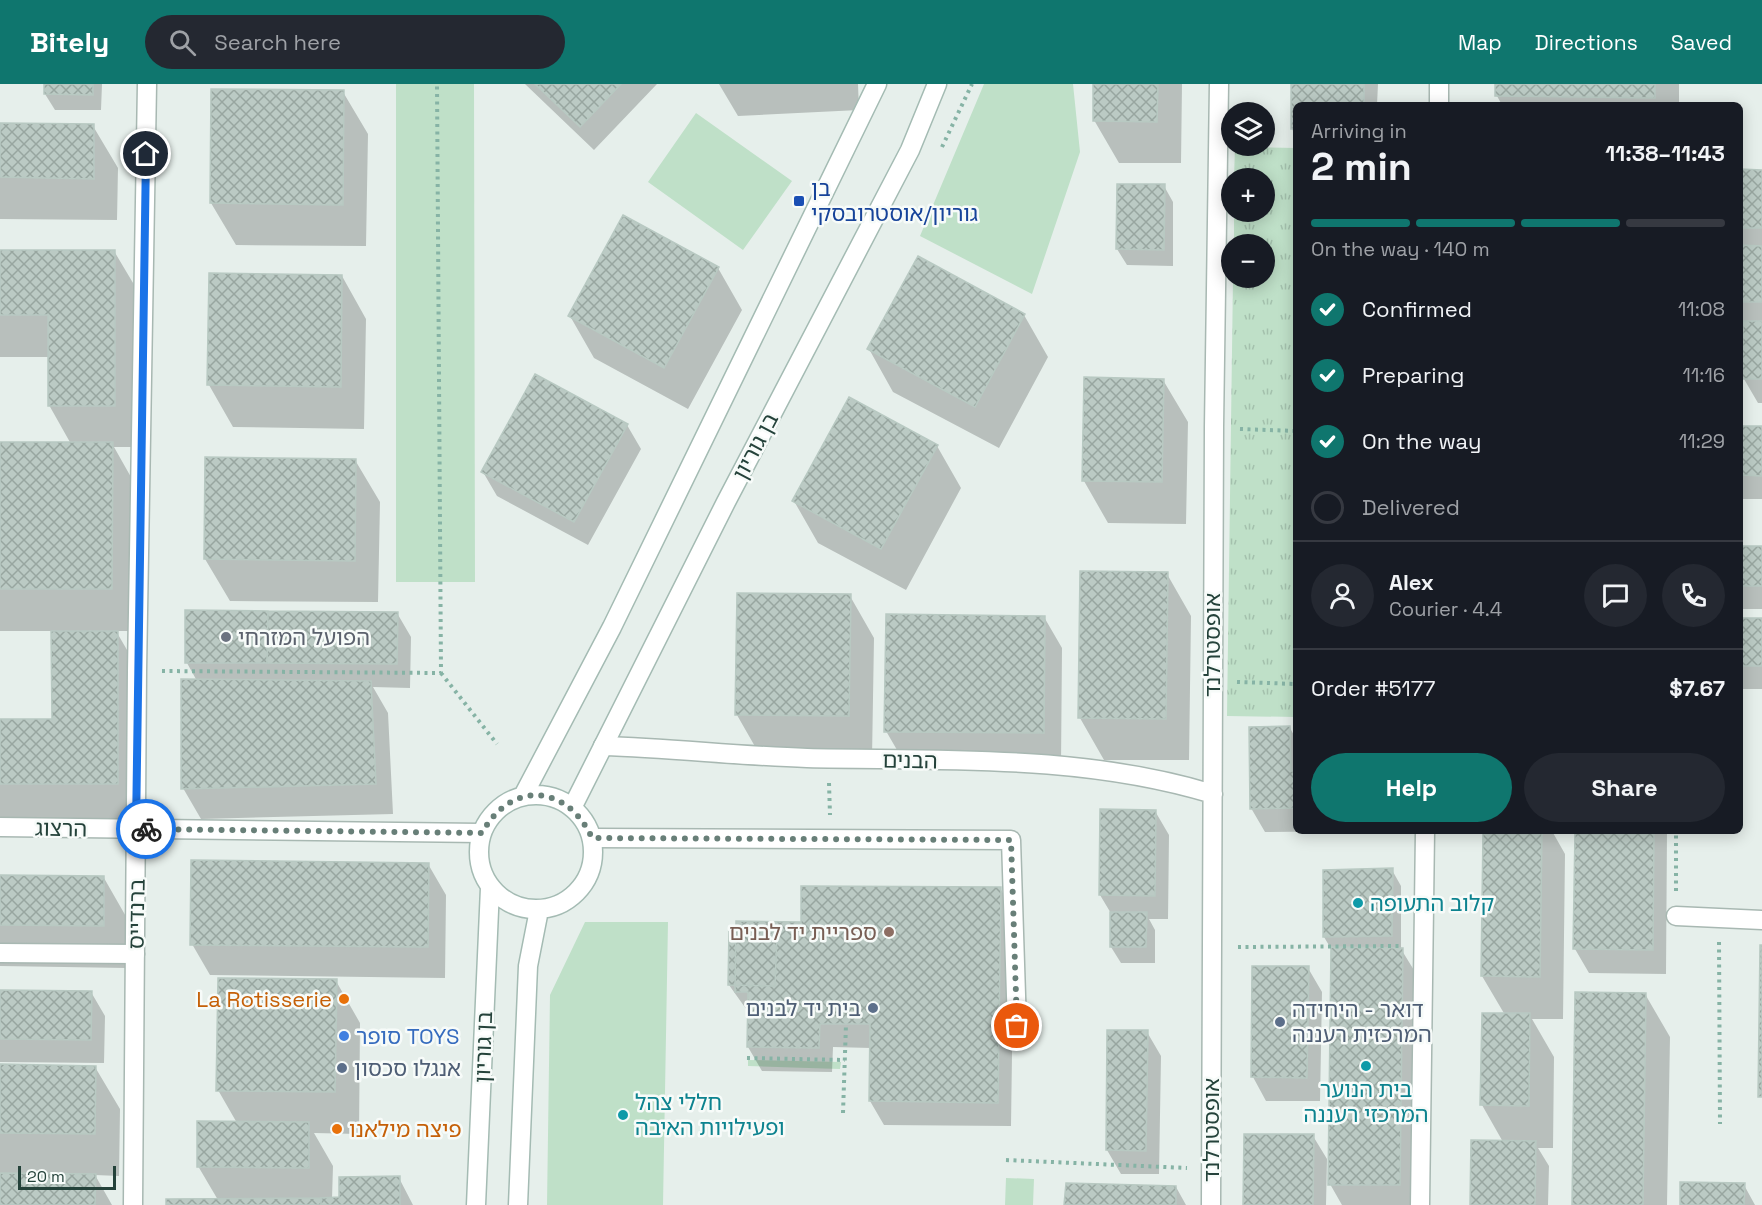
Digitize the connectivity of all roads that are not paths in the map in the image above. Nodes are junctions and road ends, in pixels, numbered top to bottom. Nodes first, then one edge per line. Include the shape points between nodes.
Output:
1 (147, 84) edge
2 (877, 84) edge
3 (937, 84) edge
4 (1219, 84) edge
5 (1439, 84) edge
6 (1439, 102) edge
7 (603, 746) junction
8 (1213, 794) junction
9 (523, 796) junction
10 (572, 808) junction
11 (0, 827) edge
12 (136, 828) junction
13 (482, 833) junction
14 (1425, 834) edge
15 (592, 838) junction
16 (490, 888) junction
17 (539, 910) junction
18 (1676, 916) road end
19 (1762, 920) edge
20 (0, 953) edge
21 (135, 954) junction
22 (1017, 1026) dead end
23 (133, 1205) edge
24 (476, 1205) edge
25 (518, 1205) edge
26 (1211, 1205) edge
27 (1420, 1205) edge

1 - 12 street, ברנדייס
2 - 9 street via 617,617
3 - 7 street, בן גוריון via 910,150
4 - 8 street, אופסטרלנד
5 - 6 street
7 - 8 street, הבנים via 829,758 1054,763 1182,784
7 - 10 street, בן גוריון
8 - 26 street, אופסטרלנד
9 - 10 street via 558,799
9 - 13 street via 506,803 491,816
10 - 15 street via 585,822
11 - 12 street, הרצוג
12 - 13 street, הרצוג
12 - 21 street, ברנדייס
13 - 16 street via 478,852 481,871
14 - 27 street
15 - 17 street via 590,871 576,894 559,905
15 - 22 street via 1011,840
16 - 17 street via 504,901
16 - 24 street, בן גוריון
17 - 25 street, בן גוריון via 528,966
18 - 19 street
20 - 21 street
21 - 23 street, ברנדייס

